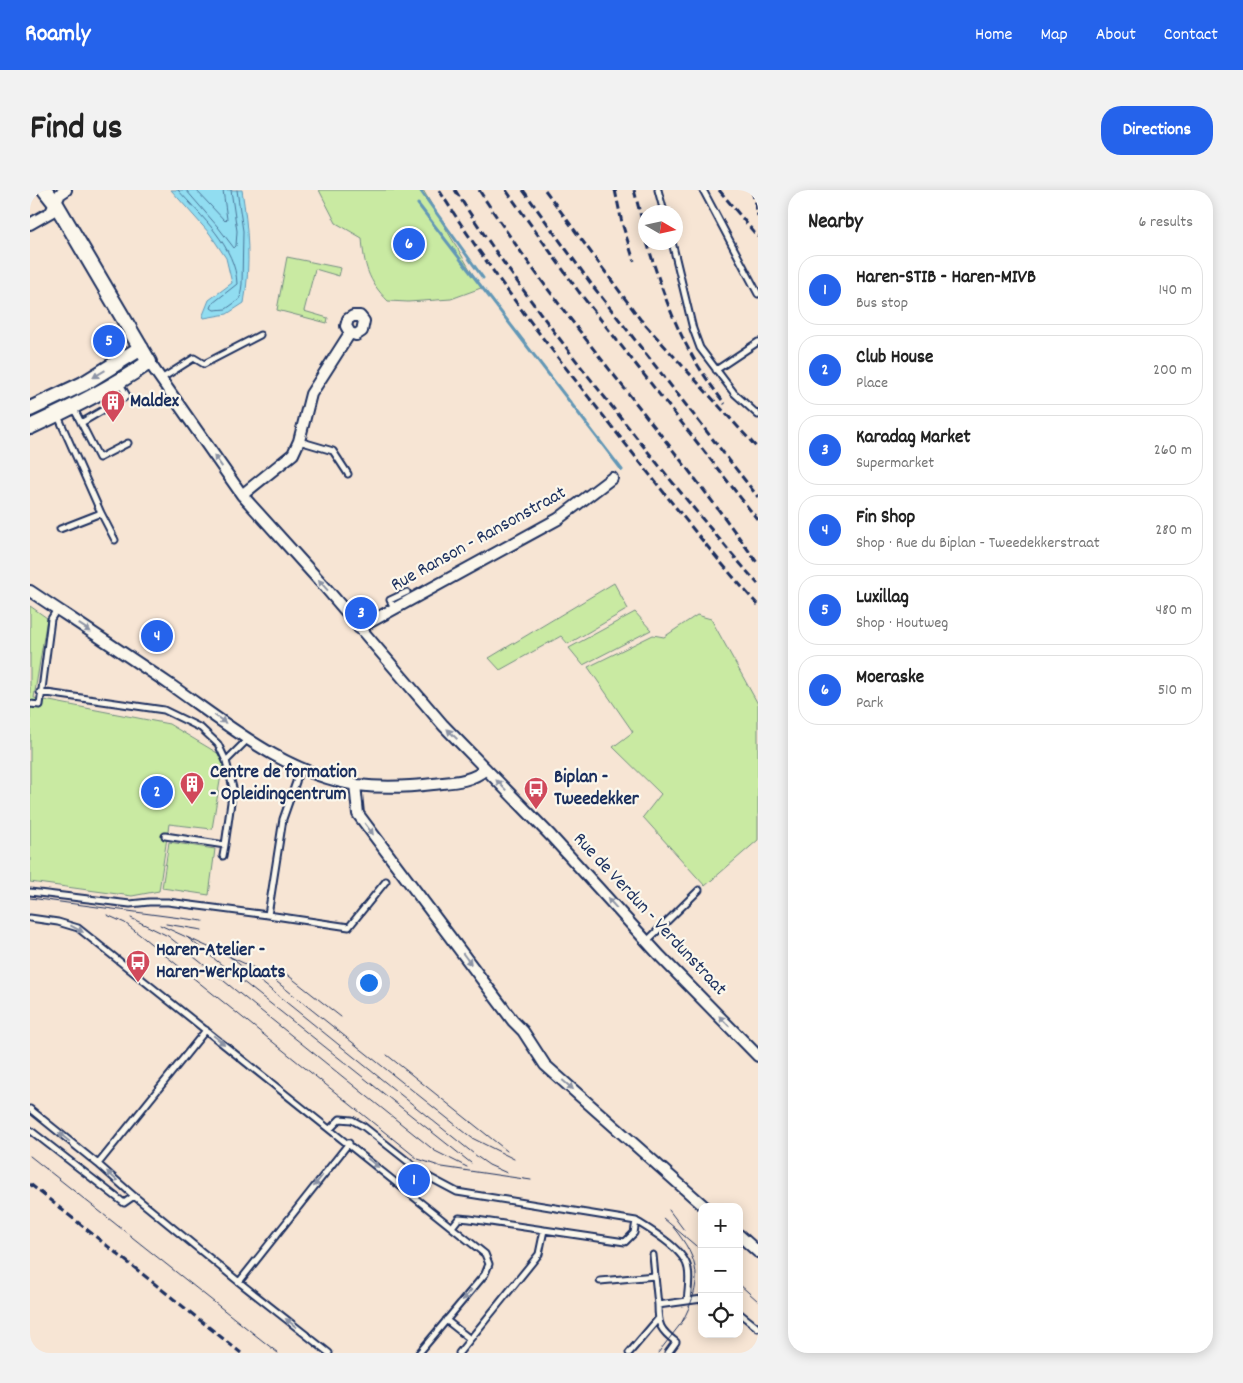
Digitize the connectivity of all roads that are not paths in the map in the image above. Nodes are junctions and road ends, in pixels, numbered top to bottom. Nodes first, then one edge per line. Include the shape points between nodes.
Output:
1 (45, 190) edge
2 (66, 190) edge
3 (658, 190) edge
4 (703, 190) edge
5 (56, 204) junction
6 (662, 205) edge
7 (30, 224) edge
8 (674, 250) edge
9 (758, 294) edge
10 (350, 333) dead end
11 (260, 335) dead end
12 (758, 342) edge
13 (141, 348) junction
14 (149, 362) junction
15 (716, 370) junction
16 (161, 379) junction
17 (119, 382) junction
18 (73, 407) junction
19 (30, 409) edge
20 (57, 415) junction
21 (758, 415) edge
22 (81, 423) junction
23 (30, 427) edge
24 (299, 441) junction
25 (128, 443) dead end
26 (348, 474) dead end
27 (612, 478) dead end
28 (242, 495) junction
29 (101, 513) junction
30 (60, 529) dead end
31 (115, 540) dead end
32 (30, 591) edge
33 (407, 592) dead end
34 (394, 608) junction
35 (57, 609) junction
36 (359, 628) junction
37 (40, 692) junction
38 (30, 704) edge
39 (248, 739) junction
40 (226, 761) junction
41 (299, 768) junction
42 (486, 769) junction
43 (355, 784) junction
44 (165, 836) dead end
45 (225, 845) junction
46 (223, 856) dead end
47 (386, 881) dead end
48 (699, 890) dead end
49 (30, 892) edge
50 (268, 915) junction
51 (30, 918) edge
52 (647, 941) junction
53 (206, 1030) junction
54 (758, 1056) edge
55 (30, 1109) edge
56 (330, 1129) junction
57 (30, 1130) edge
58 (349, 1143) junction
59 (98, 1164) junction
60 (134, 1196) junction
61 (700, 1203) edge
62 (636, 1221) junction
63 (452, 1227) junction
64 (544, 1230) junction
65 (743, 1239) edge
66 (758, 1252) edge
67 (653, 1255) dead end
68 (655, 1276) junction
69 (600, 1281) dead end
70 (238, 1282) junction
71 (698, 1300) edge
72 (687, 1301) junction
73 (658, 1305) junction
74 (743, 1316) edge
75 (658, 1319) junction
76 (446, 1320) junction
77 (758, 1328) edge
78 (470, 1339) junction
79 (329, 1353) edge
80 (419, 1353) edge
81 (459, 1353) edge
82 (630, 1353) edge
83 (668, 1353) edge

1 - 5 main road
2 - 5 street via 60,194
3 - 6 lane
4 - 9 lane
5 - 7 street via 51,212
5 - 13 main road
8 - 15 lane via 696,340
10 - 24 street via 311,394
11 - 16 lane via 204,364 194,358
12 - 15 lane
13 - 14 main road
13 -> 19 main road via 83,384
14 - 16 street, Rue de Verdun - Verdunstraat
14 - 17 main road
15 - 21 lane
28 -> 16 street, Rue de Verdun - Verdunstraat
17 - 18 main road
17 - 22 lane via 127,396
18 - 20 main road
18 - 22 lane
20 - 23 main road
20 - 29 lane
22 - 25 lane via 99,458
24 - 26 lane via 333,451
24 - 28 street via 293,454
27 - 34 street, Rue Ranson - Ransonstraat via 558,519
36 -> 28 street, Rue de Verdun - Verdunstraat
29 - 30 lane
29 - 31 lane
32 - 35 street
33 - 34 lane via 390,600
34 - 36 street, Rue Ranson - Ransonstraat
35 - 37 lane via 51,619
35 -> 39 street
42 -> 36 street, Rue de Verdun - Verdunstraat via 443,725
37 - 38 lane via 40,705
37 - 40 lane via 164,710 201,728 218,744
39 - 40 lane
39 - 41 street
40 - 45 lane via 233,788
41 - 43 street
41 - 50 lane via 282,819
42 - 43 street via 469,780 436,784 399,787
52 -> 42 street, Rue de Verdun - Verdunstraat
43 -> 61 street via 358,814 513,1021 524,1031 545,1065
44 - 45 lane
45 - 46 lane
47 - 50 lane via 349,927
48 - 52 lane
49 - 50 lane via 130,904 168,902
51 -> 53 lane via 78,928
54 -> 52 street, Rue de Verdun - Verdunstraat
53 -> 56 lane
53 - 59 lane
59 -> 55 lane
56 - 58 lane
56 - 62 lane via 340,1119 352,1120 424,1175 457,1192
57 - 60 lane via 118,1200 124,1203
58 -> 63 lane
58 -> 70 lane
60 -> 59 lane
60 - 70 lane
62 - 64 lane via 634,1233 625,1242
62 - 72 lane via 684,1257 688,1269
63 - 64 lane via 460,1218
63 -> 76 lane via 485,1254 489,1264 485,1274
64 - 78 lane via 539,1254
65 - 66 street
67 - 68 lane
68 - 69 lane
68 - 73 lane
79 -> 70 lane
71 - 72 lane
72 - 73 lane
73 - 75 lane
74 - 77 lane
75 - 82 lane
75 - 83 lane via 662,1331 676,1342
76 - 78 lane
76 - 80 lane
78 - 81 lane

